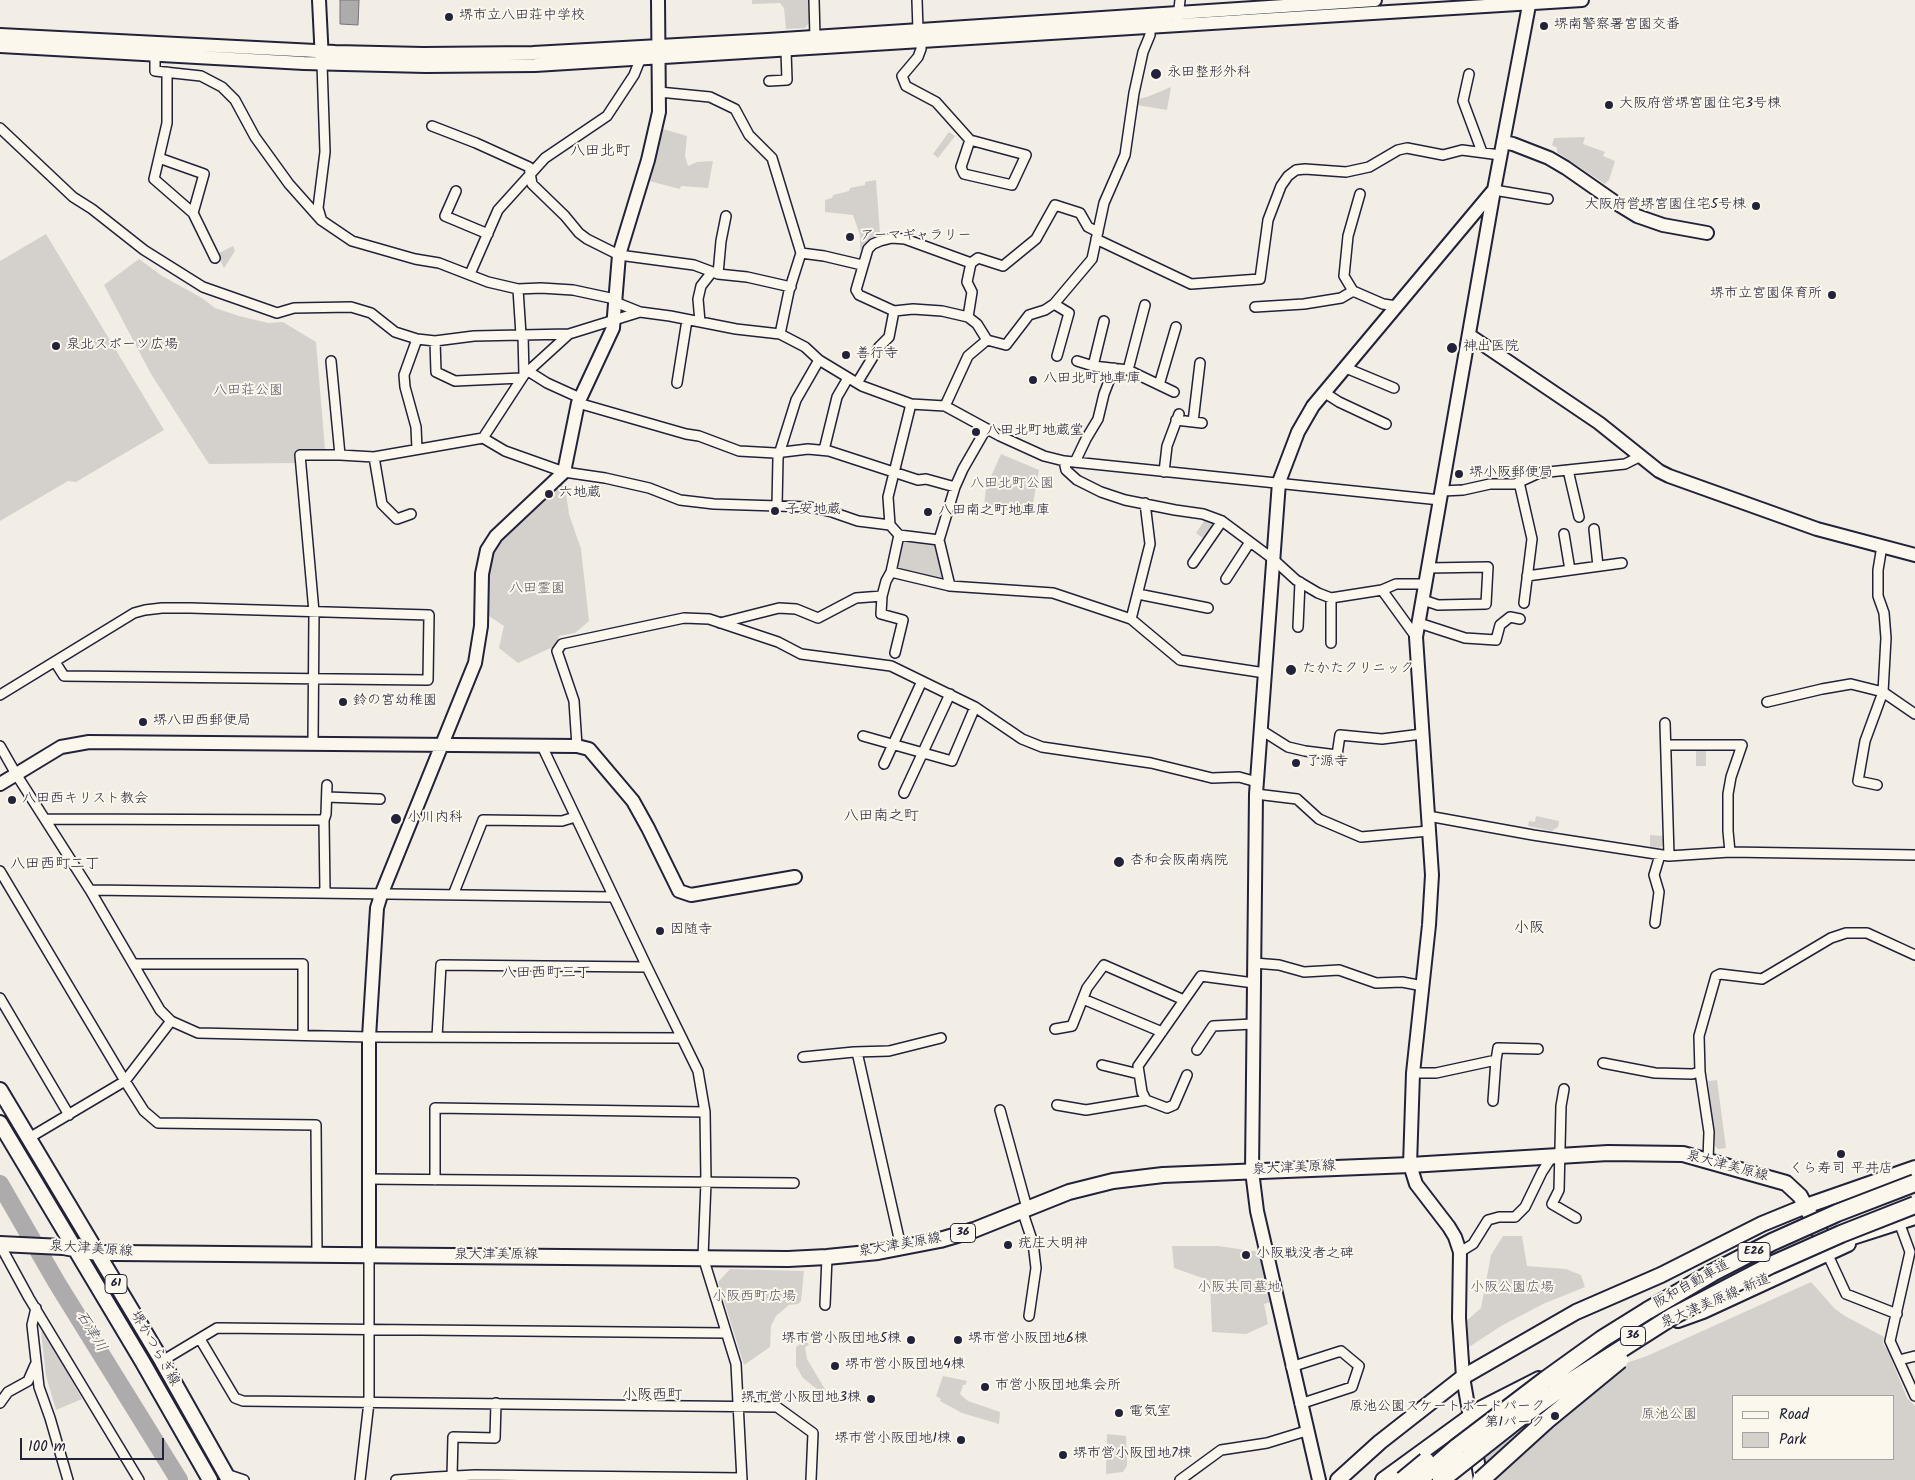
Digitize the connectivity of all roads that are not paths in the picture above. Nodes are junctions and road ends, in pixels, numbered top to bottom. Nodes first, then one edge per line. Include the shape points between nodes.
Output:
1 (319, 0) edge
2 (658, 0) edge
3 (814, 0) edge
4 (918, 0) edge
5 (1375, 0) edge
6 (1582, 0) edge
7 (1529, 2) edge
8 (1179, 6) edge
9 (1178, 25) junction
10 (1150, 27) junction
11 (0, 35) edge
12 (815, 36) junction
13 (920, 36) junction
14 (0, 46) edge
15 (786, 51) junction
16 (659, 52) junction
17 (155, 56) junction
18 (322, 58) junction
19 (640, 60) junction
20 (168, 72) junction
21 (1469, 74) dead end
22 (769, 81) dead end
23 (659, 92) junction
24 (432, 126) dead end
25 (0, 128) edge
26 (970, 140) junction
27 (1502, 149) junction
28 (1482, 152) junction
29 (159, 158) junction
30 (532, 174) junction
31 (456, 190) dead end
32 (1494, 190) junction
33 (1360, 194) dead end
34 (1548, 199) dead end
35 (192, 213) junction
36 (726, 216) dead end
37 (321, 220) junction
38 (1707, 233) dead end
39 (488, 234) junction
40 (1097, 235) junction
41 (801, 253) junction
42 (619, 255) junction
43 (215, 258) dead end
44 (971, 263) junction
45 (862, 265) junction
46 (715, 273) junction
47 (470, 274) junction
48 (791, 287) junction
49 (518, 289) junction
50 (1353, 291) junction
51 (615, 300) junction
52 (1054, 304) junction
53 (1145, 304) dead end
54 (1397, 306) junction
55 (1255, 307) dead end
56 (894, 311) junction
57 (640, 312) junction
58 (968, 317) junction
59 (687, 320) junction
60 (613, 321) junction
61 (700, 322) junction
62 (1104, 322) dead end
63 (1176, 327) dead end
64 (569, 334) junction
65 (780, 334) junction
66 (522, 335) junction
67 (1469, 335) junction
68 (417, 339) junction
69 (987, 340) junction
70 (435, 341) junction
71 (1057, 356) dead end
72 (819, 360) junction
73 (1077, 361) dead end
74 (331, 362) dead end
75 (1200, 364) dead end
76 (1094, 366) junction
77 (1114, 368) junction
78 (1346, 368) junction
79 (1128, 370) junction
80 (524, 375) junction
81 (848, 378) junction
82 (677, 383) dead end
83 (857, 383) junction
84 (1159, 385) junction
85 (1394, 388) dead end
86 (1174, 392) dead end
87 (1325, 393) junction
88 (579, 400) junction
89 (911, 404) junction
90 (945, 406) junction
91 (1386, 424) dead end
92 (986, 429) junction
93 (483, 438) junction
94 (417, 449) junction
95 (824, 450) junction
96 (780, 451) junction
97 (340, 455) junction
98 (1641, 456) junction
99 (374, 457) junction
100 (1064, 461) junction
101 (1074, 462) junction
102 (1568, 470) junction
103 (564, 472) junction
104 (894, 472) junction
105 (1164, 472) junction
106 (1279, 482) junction
107 (1519, 482) junction
108 (955, 487) junction
109 (1441, 496) junction
110 (1145, 503) junction
111 (777, 506) junction
112 (410, 514) dead end
113 (1579, 517) dead end
114 (1222, 521) junction
115 (890, 525) junction
116 (1594, 529) dead end
117 (1564, 534) dead end
118 (899, 535) junction
119 (939, 540) junction
120 (1250, 542) junction
121 (1882, 546) junction
122 (1915, 555) edge
123 (1273, 559) junction
124 (1622, 563) dead end
125 (1193, 564) dead end
126 (1598, 566) junction
127 (1428, 568) junction
128 (1570, 570) junction
129 (891, 572) junction
130 (1527, 576) junction
131 (1226, 579) dead end
132 (1300, 582) junction
133 (1426, 584) junction
134 (950, 586) junction
135 (1382, 590) junction
136 (1138, 594) junction
137 (882, 596) junction
138 (1331, 598) junction
139 (1423, 600) junction
140 (1524, 603) dead end
141 (1208, 608) dead end
142 (314, 612) junction
143 (1131, 619) junction
144 (1520, 619) dead end
145 (720, 623) junction
146 (1419, 623) junction
147 (1298, 627) dead end
148 (1416, 637) junction
149 (1331, 643) dead end
150 (895, 653) dead end
151 (54, 662) junction
152 (1265, 673) junction
153 (314, 679) junction
154 (922, 681) junction
155 (1883, 692) junction
156 (950, 694) junction
157 (0, 696) edge
158 (1767, 702) dead end
159 (975, 707) junction
160 (1915, 714) edge
161 (1665, 723) dead end
162 (1261, 730) junction
163 (1422, 734) junction
164 (863, 736) dead end
165 (313, 742) junction
166 (443, 744) junction
167 (892, 744) junction
168 (0, 746) edge
169 (542, 746) junction
170 (577, 746) junction
171 (1666, 746) junction
172 (924, 753) junction
173 (884, 764) dead end
174 (16, 774) junction
175 (0, 784) edge
176 (327, 785) dead end
177 (1877, 785) dead end
178 (1257, 788) junction
179 (904, 793) dead end
180 (327, 797) junction
181 (380, 799) dead end
182 (1428, 816) junction
183 (576, 817) junction
184 (45, 819) junction
185 (324, 820) junction
186 (1429, 831) junction
187 (1730, 852) junction
188 (1665, 855) junction
189 (1915, 855) edge
190 (0, 871) edge
191 (795, 877) dead end
192 (90, 890) junction
193 (325, 892) junction
194 (381, 895) junction
195 (453, 895) junction
196 (613, 897) junction
197 (1655, 924) dead end
198 (1915, 955) edge
199 (1254, 963) junction
200 (133, 964) junction
201 (646, 967) junction
202 (1254, 984) junction
203 (1423, 986) junction
204 (0, 998) edge
205 (1083, 998) junction
206 (1184, 1000) junction
207 (171, 1021) junction
208 (1253, 1024) junction
209 (1055, 1029) dead end
210 (1162, 1032) junction
211 (303, 1035) junction
212 (369, 1037) junction
213 (437, 1037) junction
214 (682, 1038) junction
215 (941, 1038) dead end
216 (1538, 1049) dead end
217 (1197, 1050) dead end
218 (857, 1052) junction
219 (802, 1057) dead end
220 (1496, 1060) junction
221 (1603, 1063) dead end
222 (1102, 1065) dead end
223 (1700, 1072) junction
224 (1413, 1073) junction
225 (1139, 1074) junction
226 (1186, 1075) dead end
227 (125, 1081) junction
228 (1564, 1089) dead end
229 (0, 1090) edge
230 (1146, 1100) junction
231 (1493, 1101) dead end
232 (1057, 1104) dead end
233 (1000, 1110) dead end
234 (705, 1112) junction
235 (69, 1115) junction
236 (0, 1122) edge
237 (29, 1138) junction
238 (1556, 1155) junction
239 (1708, 1160) junction
240 (1410, 1165) junction
241 (1915, 1168) edge
242 (1252, 1171) junction
243 (368, 1180) junction
244 (436, 1180) junction
245 (706, 1182) junction
246 (794, 1183) dead end
247 (1915, 1183) edge
248 (1915, 1205) edge
249 (1806, 1206) junction
250 (1025, 1209) junction
251 (1915, 1217) edge
252 (1576, 1218) dead end
253 (1899, 1222) junction
254 (4, 1245) edge
255 (68, 1247) junction
256 (901, 1248) junction
257 (1460, 1252) junction
258 (97, 1253) junction
259 (1827, 1253) junction
260 (317, 1255) junction
261 (369, 1255) junction
262 (703, 1257) junction
263 (827, 1257) junction
264 (1722, 1289) junction
265 (826, 1305) dead end
266 (36, 1308) junction
267 (1897, 1314) junction
268 (1029, 1316) dead end
269 (368, 1330) junction
270 (726, 1333) junction
271 (200, 1339) junction
272 (1602, 1340) junction
273 (1915, 1356) edge
274 (1898, 1360) junction
275 (162, 1361) junction
276 (36, 1363) junction
277 (1291, 1367) junction
278 (1463, 1378) junction
279 (1915, 1396) edge
280 (369, 1402) junction
281 (0, 1403) edge
282 (496, 1403) junction
283 (1300, 1404) junction
284 (738, 1405) junction
285 (1470, 1418) junction
286 (1306, 1431) junction
287 (452, 1476) junction
288 (228, 1478) edge
289 (440, 1479) edge
290 (742, 1479) edge
291 (68, 1480) edge
292 (139, 1480) edge
293 (210, 1480) edge
294 (244, 1480) edge
295 (360, 1480) edge
296 (396, 1480) edge
297 (811, 1480) edge
298 (1180, 1480) edge
299 (1319, 1480) edge
300 (1338, 1480) edge
301 (1383, 1480) edge
302 (1403, 1480) edge
303 (1419, 1480) edge
304 (1441, 1480) edge
305 (1481, 1480) edge

1 - 18 street
2 - 16 street
3 - 12 street
4 - 13 street
5 - 8 street
6 - 7 street
7 - 9 street
7 - 27 street
8 - 9 street
8 - 13 street
9 - 10 street
10 - 13 street
10 - 40 street via 1134,93 1125,155 1104,203
11 - 18 street
12 - 13 street
12 - 16 street
13 - 15 street
13 - 26 street via 918,57 902,76 906,86 936,102
14 - 17 street
15 - 16 street
15 - 22 street via 787,80
16 - 18 street
16 - 19 street
16 - 23 street
17 - 18 street
17 - 20 street via 155,71
18 - 19 street via 479,67
18 - 37 street via 325,152 318,208
19 - 30 street via 607,116 544,158
20 - 29 street via 167,123
20 - 37 street via 201,76 222,86 235,100 255,137 289,184
21 - 28 street via 1463,101
23 - 41 street via 710,97 735,110 749,135 772,158
23 - 42 street via 656,130
24 - 30 street via 529,167
25 - 68 street via 73,197 144,250 203,287 277,314 294,308 351,307 371,313 395,332
26 - 26 street via 961,167 964,174 1012,185 1026,155
27 - 28 street
27 - 32 street
27 - 38 street via 1513,144 1549,158 1637,216 1663,225
28 - 40 street via 1462,150 1443,155 1407,148 1369,167 1346,172 1296,170 1281,186 1268,220 1260,280 1191,284
29 - 35 street via 154,178
29 - 35 street via 204,174
30 - 39 street via 498,210
30 - 42 street via 532,184 579,234
31 - 39 street via 445,216
32 - 34 street
32 - 54 street
32 - 67 street
33 - 50 street via 1348,236 1344,276
35 - 43 street
36 - 46 street
37 - 47 street via 352,240
39 - 47 street
40 - 44 street via 1080,213 1055,205 1036,239 1003,266 978,258
40 - 52 street via 1092,259
41 - 45 street
41 - 48 street
42 - 46 street via 694,265
42 - 51 street
44 - 45 street via 919,243 892,238 868,248
44 - 58 street via 967,282 972,292
45 - 56 street via 856,290 859,295
46 - 48 street
46 - 61 street via 701,286 698,299
47 - 49 street
48 - 65 street
49 - 51 street via 573,290
49 - 66 street
50 - 54 street via 1383,304
50 - 55 street via 1332,300
51 - 57 street
51 - 60 street
52 - 69 street via 1029,315 1006,345
52 - 71 street via 1069,313
53 - 79 street
54 - 78 street
56 - 58 street via 942,311
56 - 83 street via 889,337
57 - 59 street
57 - 60 street
58 - 69 street
59 - 61 street
59 - 82 street
60 - 64 street
60 - 88 street via 613,328
61 - 65 street
62 - 76 street
63 - 84 street
64 - 66 street
64 - 80 street
65 - 72 street via 805,347
66 - 70 street
66 - 80 street
67 - 98 street via 1599,423
67 - 109 street
68 - 70 street
68 - 94 street via 404,375 416,427
69 - 90 street via 968,356
70 - 80 street via 436,372 456,381
72 - 81 street
72 - 96 street via 796,400
73 - 76 street
74 - 97 street
75 - 105 street via 1197,422 1178,417 1167,446
76 - 77 street
77 - 79 street
77 - 101 street via 1098,419
78 - 85 street
78 - 87 street
79 - 84 street
80 - 88 street
80 - 93 street
81 - 83 street
81 - 95 street via 837,397
83 - 89 street
84 - 86 street
87 - 91 street
87 - 106 street via 1298,432
88 - 96 street via 739,451
88 - 103 street
89 - 90 street
89 - 104 street
90 - 92 street
92 - 100 street via 1044,456
92 - 108 street
93 - 94 street
93 - 103 street via 505,450
94 - 99 street
95 - 96 street
95 - 104 street
96 - 111 street
97 - 99 street
97 - 142 street via 300,455
98 - 102 street via 1625,464
98 - 121 street via 1669,476 1817,529
99 - 112 street via 382,504 397,519
100 - 101 street
100 - 110 street via 1066,470 1077,480 1125,500
101 - 105 street
102 - 107 street via 1539,473
102 - 113 street
103 - 111 street via 649,488 680,500
103 - 166 street via 496,536 487,550 475,663
104 - 108 street
104 - 115 street via 888,497
105 - 106 street
106 - 109 street
106 - 123 street
107 - 109 street via 1490,484
107 - 130 street via 1532,539
108 - 119 street
109 - 127 street
110 - 114 street
110 - 136 street via 1150,544
111 - 115 street via 810,507 858,522
114 - 120 street
114 - 125 street
115 - 118 street
116 - 126 street
117 - 128 street
118 - 119 street
118 - 129 street
119 - 134 street
120 - 123 street
120 - 131 street
121 - 122 street
121 - 155 street via 1878,596 1884,613 1886,638
123 - 132 street
123 - 152 street
124 - 126 street
126 - 128 street
127 - 133 street
127 - 139 street via 1488,566 1486,604 1438,605
128 - 130 street
129 - 134 street
129 - 137 street
130 - 140 street
132 - 138 street
132 - 147 street
133 - 135 street via 1396,584
133 - 139 street
134 - 143 street via 1053,593
135 - 138 street
135 - 148 street
136 - 141 street
136 - 143 street
137 - 145 street via 856,598 818,618 796,610 772,608
137 - 150 street via 881,614 903,620
138 - 149 street
139 - 146 street
142 - 151 street via 145,610 134,613
142 - 153 street
142 - 153 street via 429,615 428,680
143 - 152 street via 1180,660
144 - 146 street via 1510,617 1500,625 1496,640 1465,638
145 - 154 street via 778,642 800,654 891,666
145 - 170 street via 684,618 562,644 557,651 574,701
146 - 148 street
148 - 163 street
151 - 153 street via 64,676
151 - 157 street
152 - 162 street
153 - 165 street
154 - 156 street
154 - 167 street
155 - 158 street via 1851,684
155 - 160 street
155 - 177 street via 1865,741 1858,781
156 - 159 street
156 - 172 street
159 - 172 street via 952,761
159 - 178 street via 1022,739 1042,747 1151,763 1212,778 1240,777
161 - 171 street
162 - 163 street via 1288,746 1337,755 1340,735 1382,738
162 - 178 street
163 - 182 street
164 - 167 street
165 - 166 street
165 - 174 street via 89,742 62,747
166 - 169 street
166 - 194 street
167 - 172 street
167 - 173 street
168 - 174 street
169 - 170 street
169 - 183 street
170 - 191 street via 589,749 633,801 678,892 691,894
171 - 187 street via 1742,745 1728,794
171 - 188 street
172 - 179 street
174 - 175 street
174 - 184 street
176 - 180 street
178 - 186 street via 1297,799 1319,819 1361,837
178 - 199 street
180 - 181 street
180 - 185 street
182 - 186 street
182 - 188 street
183 - 195 street via 562,821 483,820
183 - 196 street
184 - 185 street
184 - 192 street
185 - 193 street
186 - 203 street via 1432,875
187 - 188 street
187 - 189 street
188 - 197 street via 1654,875 1659,892
190 - 227 street
192 - 193 street
192 - 200 street
193 - 194 street
194 - 195 street
194 - 212 street via 377,908
195 - 196 street
196 - 201 street
198 - 223 street via 1867,933 1846,933 1831,938 1762,979 1716,976 1699,1036
199 - 202 street
199 - 203 street via 1304,972 1339,970 1376,983 1402,982
200 - 207 street via 160,1010
200 - 211 street via 303,964
201 - 213 street via 441,965
201 - 214 street
202 - 206 street via 1201,976
202 - 208 street
203 - 224 street
204 - 235 street
205 - 206 street via 1104,965
205 - 209 street via 1072,1026
205 - 210 street
206 - 210 street
207 - 211 street via 198,1033
207 - 227 street
208 - 217 street via 1214,1026
208 - 242 street
210 - 225 street via 1138,1066
211 - 212 street
212 - 213 street
212 - 243 street
213 - 214 street
214 - 234 street via 698,1071
215 - 218 street via 889,1051
216 - 220 street via 1498,1048
218 - 219 street
218 - 256 street
220 - 224 street via 1436,1074
220 - 231 street
221 - 223 street via 1655,1073
222 - 225 street
223 - 239 street via 1710,1132
224 - 240 street
225 - 230 street
226 - 230 street via 1174,1105 1167,1108
227 - 235 street
227 - 260 street via 144,1111 158,1123 316,1125
228 - 238 street
229 - 237 main road, 堺かつらぎ線 / 61
230 - 232 street via 1086,1110
233 - 250 street
234 - 244 street via 435,1108
234 - 245 street
235 - 237 street
236 - 255 main road, 堺かつらぎ線 / 61
237 - 258 main road, 堺かつらぎ線 / 61
238 - 239 main road, 泉大津美原線 / 36 via 1683,1154
238 - 240 main road, 泉大津美原線 / 36
238 - 252 street via 1559,1190 1552,1204
238 - 257 street via 1542,1172 1525,1207 1515,1217 1488,1220 1473,1244
239 - 249 main road, 泉大津美原線 / 36 via 1786,1184
240 - 242 main road, 泉大津美原線 / 36
240 - 257 street via 1416,1184 1449,1227
241 - 249 main road
242 - 250 main road, 泉大津美原線 / 36 via 1113,1181 1069,1192
242 - 277 street via 1257,1211
243 - 244 street
243 - 261 street
244 - 245 street
245 - 246 street
245 - 262 street
247 - 272 highway, 阪和自動車道 / E26, bridge via 1772,1242 1712,1273
248 - 264 highway, 阪和自動車道 / E26, bridge via 1841,1234
249 - 253 main road, 泉大津美原線 / 36 via 1820,1233 1837,1242
249 - 278 main road via 1576,1312
250 - 256 main road, 泉大津美原線 / 36 via 957,1235
250 - 268 street via 1036,1268
251 - 253 main road, 泉大津美原線 / 36
253 - 259 main road, 泉大津美原線 新道 / 36
253 - 267 street via 1910,1252
254 - 255 main road, 泉大津美原線 / 36
254 - 266 street
255 - 258 main road, 泉大津美原線 / 36
255 - 293 main road, 堺かつらぎ線 / 61
256 - 263 main road, 泉大津美原線 / 36
257 - 278 street via 1459,1318
258 - 260 main road, 泉大津美原線 / 36
258 - 275 main road, 堺かつらぎ線 / 61
259 - 267 street via 1846,1294
259 - 285 main road, 泉大津美原線 新道 / 36 via 1703,1311 1605,1346 1513,1391
260 - 261 main road, 泉大津美原線 / 36
261 - 262 main road, 泉大津美原線 / 36
261 - 269 street
262 - 263 main road, 泉大津美原線 / 36
262 - 270 street
263 - 265 street
264 - 304 highway, 阪和自動車道 / E26, bridge via 1571,1381
264 - 305 highway, bridge via 1619,1360
266 - 276 street via 32,1325
266 - 292 street
267 - 274 street via 1890,1341
269 - 270 street
269 - 271 street via 217,1328
269 - 280 street
270 - 284 street via 736,1364
271 - 275 street
271 - 280 street via 235,1398 243,1401
272 - 302 highway, bridge via 1496,1404
272 - 303 highway, 阪和自動車道 / E26, bridge via 1504,1411
273 - 274 street
274 - 279 street
275 - 288 main road, 堺かつらぎ線 / 61
276 - 281 street via 28,1381 8,1392
276 - 291 street via 39,1387
277 - 283 street
277 - 283 street via 1341,1351 1359,1366 1352,1387
278 - 285 street
278 - 300 main road via 1380,1442
280 - 282 street
280 - 295 street
282 - 284 street
282 - 287 street via 495,1438 453,1437
283 - 286 street
284 - 290 street
284 - 297 street via 777,1407 813,1433
285 - 301 main road, 泉大津美原線 新道 / 36
285 - 305 street
286 - 298 street via 1267,1443 1221,1450
286 - 299 street
287 - 289 street
287 - 290 street
288 - 294 street
289 - 296 street

